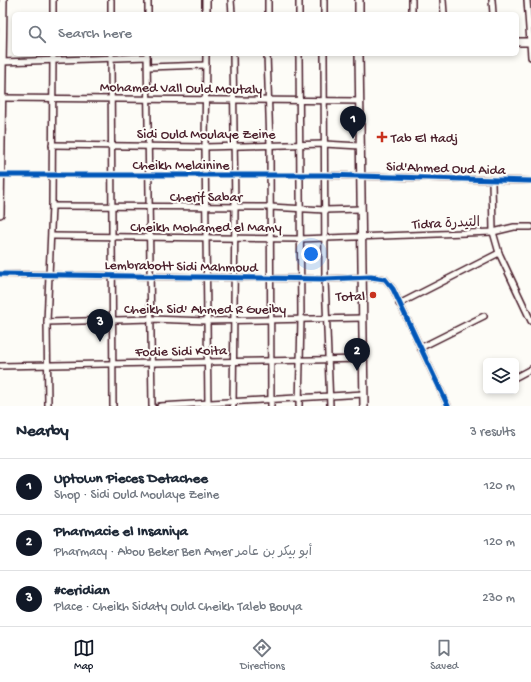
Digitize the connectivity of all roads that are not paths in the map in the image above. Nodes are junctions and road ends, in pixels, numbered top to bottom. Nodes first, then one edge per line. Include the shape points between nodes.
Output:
1 (3, 0) edge
2 (53, 0) edge
3 (111, 0) edge
4 (148, 0) edge
5 (206, 0) edge
6 (232, 0) edge
7 (268, 0) edge
8 (299, 0) edge
9 (324, 0) edge
10 (359, 0) edge
11 (412, 0) edge
12 (443, 0) edge
13 (492, 0) edge
14 (527, 0) edge
15 (53, 12) edge
16 (111, 12) edge
17 (148, 12) edge
18 (206, 12) edge
19 (232, 12) edge
20 (268, 12) edge
21 (299, 12) edge
22 (324, 12) edge
23 (359, 12) edge
24 (412, 12) edge
25 (444, 12) edge
26 (493, 12) edge
27 (519, 42) edge
28 (530, 42) edge
29 (111, 56) edge
30 (147, 56) edge
31 (206, 56) edge
32 (233, 56) edge
33 (267, 56) edge
34 (299, 56) edge
35 (324, 56) edge
36 (359, 56) edge
37 (53, 57) edge
38 (531, 57) edge
39 (2, 62) junction
40 (206, 65) junction
41 (148, 67) junction
42 (2, 98) junction
43 (111, 98) junction
44 (148, 98) junction
45 (52, 99) junction
46 (205, 99) junction
47 (234, 100) junction
48 (268, 100) junction
49 (300, 100) junction
50 (324, 100) junction
51 (360, 101) junction
52 (1, 112) edge
53 (324, 144) junction
54 (52, 145) junction
55 (112, 145) junction
56 (270, 145) junction
57 (299, 145) junction
58 (148, 146) junction
59 (233, 146) junction
60 (360, 146) junction
61 (205, 147) junction
62 (0, 175) edge
63 (112, 175) junction
64 (324, 175) junction
65 (53, 176) junction
66 (149, 176) junction
67 (205, 176) junction
68 (234, 176) junction
69 (270, 176) junction
70 (300, 176) junction
71 (361, 176) junction
72 (492, 181) junction
73 (531, 181) edge
74 (52, 206) junction
75 (112, 207) junction
76 (270, 207) junction
77 (150, 208) junction
78 (207, 208) junction
79 (234, 208) junction
80 (300, 208) junction
81 (325, 210) junction
82 (361, 210) junction
83 (0, 214) edge
84 (531, 227) edge
85 (493, 232) junction
86 (52, 236) junction
87 (112, 237) junction
88 (151, 237) junction
89 (361, 237) junction
90 (207, 238) junction
91 (234, 238) junction
92 (269, 238) junction
93 (326, 238) junction
94 (300, 239) junction
95 (498, 253) junction
96 (0, 274) edge
97 (49, 276) junction
98 (112, 276) junction
99 (151, 276) junction
100 (207, 277) junction
101 (234, 277) junction
102 (270, 278) junction
103 (299, 278) junction
104 (362, 278) junction
105 (325, 279) junction
106 (399, 304) junction
107 (484, 316) dead end
108 (327, 318) junction
109 (363, 318) junction
110 (151, 319) junction
111 (271, 319) junction
112 (301, 319) junction
113 (112, 320) junction
114 (235, 320) junction
115 (207, 321) junction
116 (531, 321) edge
117 (47, 322) junction
118 (420, 348) junction
119 (363, 359) junction
120 (271, 360) junction
121 (300, 360) junction
122 (329, 360) junction
123 (233, 361) junction
124 (208, 362) junction
125 (112, 363) junction
126 (152, 363) junction
127 (47, 365) junction
128 (0, 366) edge
129 (531, 369) edge
130 (519, 375) edge
131 (364, 394) junction
132 (330, 396) junction
133 (299, 398) junction
134 (271, 399) junction
135 (233, 404) edge
136 (208, 405) edge
137 (48, 406) edge
138 (113, 406) edge
139 (152, 406) edge
140 (160, 406) edge
141 (271, 406) edge
142 (299, 406) edge
143 (330, 406) edge
144 (364, 406) edge
145 (448, 406) edge

1 - 39 street
2 - 15 street
3 - 16 street
4 - 17 street
5 - 18 street
6 - 19 street
7 - 20 street
8 - 21 street
9 - 22 street
10 - 23 street
11 - 24 street
12 - 25 street
13 - 26 street
14 - 28 street
27 - 28 street
28 - 38 street
29 - 30 street
29 - 37 street
29 - 43 street
30 - 41 street
31 - 40 street
32 - 47 street
33 - 48 street
34 - 49 street
35 - 50 street
36 - 51 street
37 - 39 street
37 - 45 street
39 - 42 street
40 - 41 street
40 - 46 street
41 - 44 street
42 - 45 street, Mohamed Vall Ould Moutaly
42 - 52 street
43 - 44 street, Mohamed Vall Ould Moutaly
43 - 45 street, Mohamed Vall Ould Moutaly
43 - 55 street
44 - 46 street, Mohamed Vall Ould Moutaly
44 - 58 street
45 - 54 street
46 - 47 street, Mohamed Vall Ould Moutaly
46 - 61 street
47 - 48 street, Mohamed Vall Ould Moutaly
47 - 59 street
48 - 49 street, Mohamed Vall Ould Moutaly
48 - 56 street
49 - 50 street, Mohamed Vall Ould Moutaly
49 - 57 street
50 - 51 street, Mohamed Vall Ould Moutaly
50 - 53 street
51 - 60 street
52 - 62 street
53 - 57 street, Sidi Ould Moulaye Zeine
53 - 60 street, Sidi Ould Moulaye Zeine
53 - 64 street
54 - 55 street, Sidi Ould Moulaye Zeine
54 - 65 street
55 - 58 street, Sidi Ould Moulaye Zeine
55 - 63 street
56 - 57 street, Sidi Ould Moulaye Zeine
56 - 59 street, Sidi Ould Moulaye Zeine
56 - 69 street
57 - 70 street
58 - 61 street, Sidi Ould Moulaye Zeine
58 - 66 street
59 - 61 street, Sidi Ould Moulaye Zeine
59 - 68 street
60 - 71 street
61 - 67 street
62 - 65 street, Cheikh Melainine
62 - 83 street
63 - 65 street, Cheikh Melainine
63 - 66 street, Cheikh Melainine
63 - 75 street
64 - 70 street, Cheikh Melainine
64 - 71 street, Cheikh Melainine
64 - 81 street
65 - 74 street
66 - 67 street, Cheikh Melainine
66 - 77 street
67 - 68 street, Cheikh Melainine
67 - 78 street
68 - 69 street, Cheikh Melainine
68 - 79 street
69 - 70 street, Cheikh Melainine
69 - 76 street
70 - 80 street
71 - 72 street, Sid'Ahmed Oud Aida
71 - 82 street
72 - 73 street, Sid'Ahmed Oud Aida
72 - 85 street
74 - 75 street, Cherif Sabar
74 - 86 street
75 - 77 street, Cherif Sabar
75 - 87 street
76 - 79 street, Cherif Sabar
76 - 80 street, Cherif Sabar
76 - 92 street
77 - 78 street, Cherif Sabar
77 - 88 street
78 - 79 street, Cherif Sabar
78 - 90 street
79 - 91 street
80 - 81 street, Cherif Sabar
80 - 94 street
81 - 82 street, Cherif Sabar
81 - 93 street
82 - 89 street
84 - 85 street, Tidra التيدرة via 514,227
85 - 89 street, Tidra التيدرة
85 - 95 street
86 - 87 street, Cheikh Mohamed el Mamy
86 - 97 street
87 - 88 street, Cheikh Mohamed el Mamy
87 - 98 street
88 - 90 street, Cheikh Mohamed el Mamy
88 - 99 street
89 - 93 street, Cheikh Mohamed el Mamy
89 - 104 street
90 - 91 street, Cheikh Mohamed el Mamy
90 - 100 street
91 - 92 street, Cheikh Mohamed el Mamy
91 - 101 street
92 - 94 street, Cheikh Mohamed el Mamy
92 - 102 street
93 - 94 street, Cheikh Mohamed el Mamy
93 - 105 street
94 - 103 street
95 - 106 street
95 - 116 street
96 - 97 street, Lembrabott Sidi Mahmoud
97 - 98 street, Lembrabott Sidi Mahmoud
97 - 117 street
98 - 99 street, Lembrabott Sidi Mahmoud
98 - 113 street
99 - 100 street, Lembrabott Sidi Mahmoud
99 - 110 street
100 - 101 street, Lembrabott Sidi Mahmoud
100 - 115 street
101 - 102 street, Lembrabott Sidi Mahmoud
101 - 114 street
102 - 103 street, Lembrabott Sidi Mahmoud
102 - 111 street
103 - 105 street, Lembrabott Sidi Mahmoud
103 - 112 street
104 - 105 street, Lembrabott Sidi Mahmoud
104 - 106 street, Lembrabott Sidi Mahmoud via 385,279 393,289
104 - 109 street
105 - 108 street
106 - 118 street
107 - 118 street
108 - 109 street, Cheikh Sid' Ahmed R Gueiby
108 - 112 street, Cheikh Sid' Ahmed R Gueiby
108 - 122 street
109 - 119 street
110 - 113 street, Cheikh Sid' Ahmed R Gueiby
110 - 115 street, Cheikh Sid' Ahmed R Gueiby
110 - 126 street
111 - 112 street, Cheikh Sid' Ahmed R Gueiby
111 - 114 street, Cheikh Sid' Ahmed R Gueiby
111 - 120 street
112 - 121 street
113 - 117 street, Cheikh Sid' Ahmed R Gueiby
113 - 125 street
114 - 115 street, Cheikh Sid' Ahmed R Gueiby
114 - 123 street
115 - 124 street
117 - 127 street
118 - 145 street
119 - 122 street, Fodie Sidi Koita
119 - 131 street
120 - 121 street, Fodie Sidi Koita
120 - 123 street, Fodie Sidi Koita
120 - 134 street
121 - 122 street, Fodie Sidi Koita
121 - 133 street
122 - 132 street
123 - 124 street, Fodie Sidi Koita
123 - 135 street
124 - 126 street, Fodie Sidi Koita
124 - 136 street
125 - 126 street, Fodie Sidi Koita
125 - 127 street, Fodie Sidi Koita
125 - 138 street
126 - 139 street
127 - 128 street, Fodie Sidi Koita
127 - 137 street
129 - 130 street
131 - 132 street
131 - 144 street
132 - 133 street
132 - 143 street
133 - 134 street
133 - 142 street
134 - 135 street
134 - 141 street
135 - 136 street
136 - 140 street

